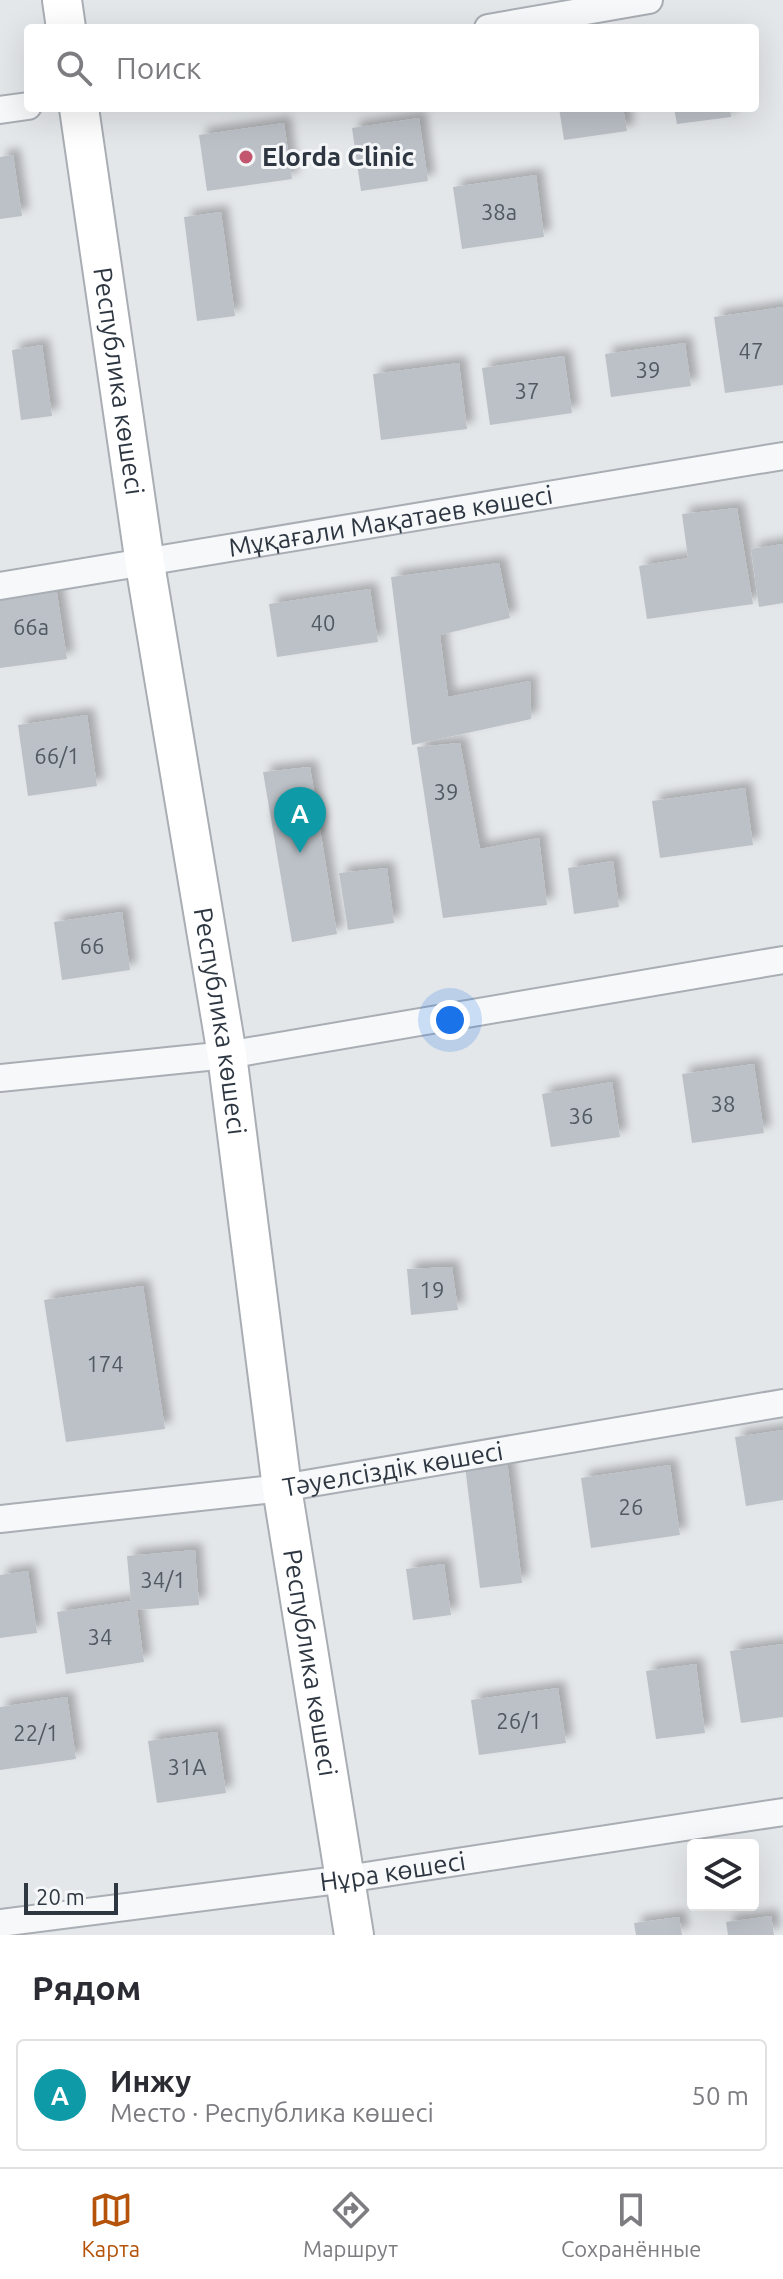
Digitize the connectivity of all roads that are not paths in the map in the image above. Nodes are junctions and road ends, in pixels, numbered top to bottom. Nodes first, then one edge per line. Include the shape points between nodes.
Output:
1 (62, 0) edge
2 (649, 0) edge
3 (65, 24) edge
4 (511, 24) edge
5 (24, 107) edge
6 (0, 110) edge
7 (80, 112) edge
8 (783, 456) edge
9 (145, 564) junction
10 (0, 586) edge
11 (783, 960) edge
12 (227, 1055) junction
13 (0, 1078) edge
14 (783, 1403) edge
15 (282, 1488) junction
16 (0, 1519) edge
17 (783, 1812) edge
18 (346, 1879) junction
19 (0, 1923) edge
20 (354, 1935) edge

1 - 3 street
2 - 4 street
5 - 6 street
7 - 9 street, Республика көшесі
8 - 9 street, Мұқағали Мақатаев көшесі
9 - 10 street, Мұқағали Мақатаев көшесі
9 - 12 street, Республика көшесі
11 - 12 street
12 - 13 street
12 - 15 street, Республика көшесі
14 - 15 street, Тәуелсіздік көшесі
15 - 16 street, Тәуелсіздік көшесі
15 - 18 street, Республика көшесі
17 - 18 street, Нұра көшесі
18 - 19 street, Нұра көшесі
18 - 20 street, Республика көшесі

